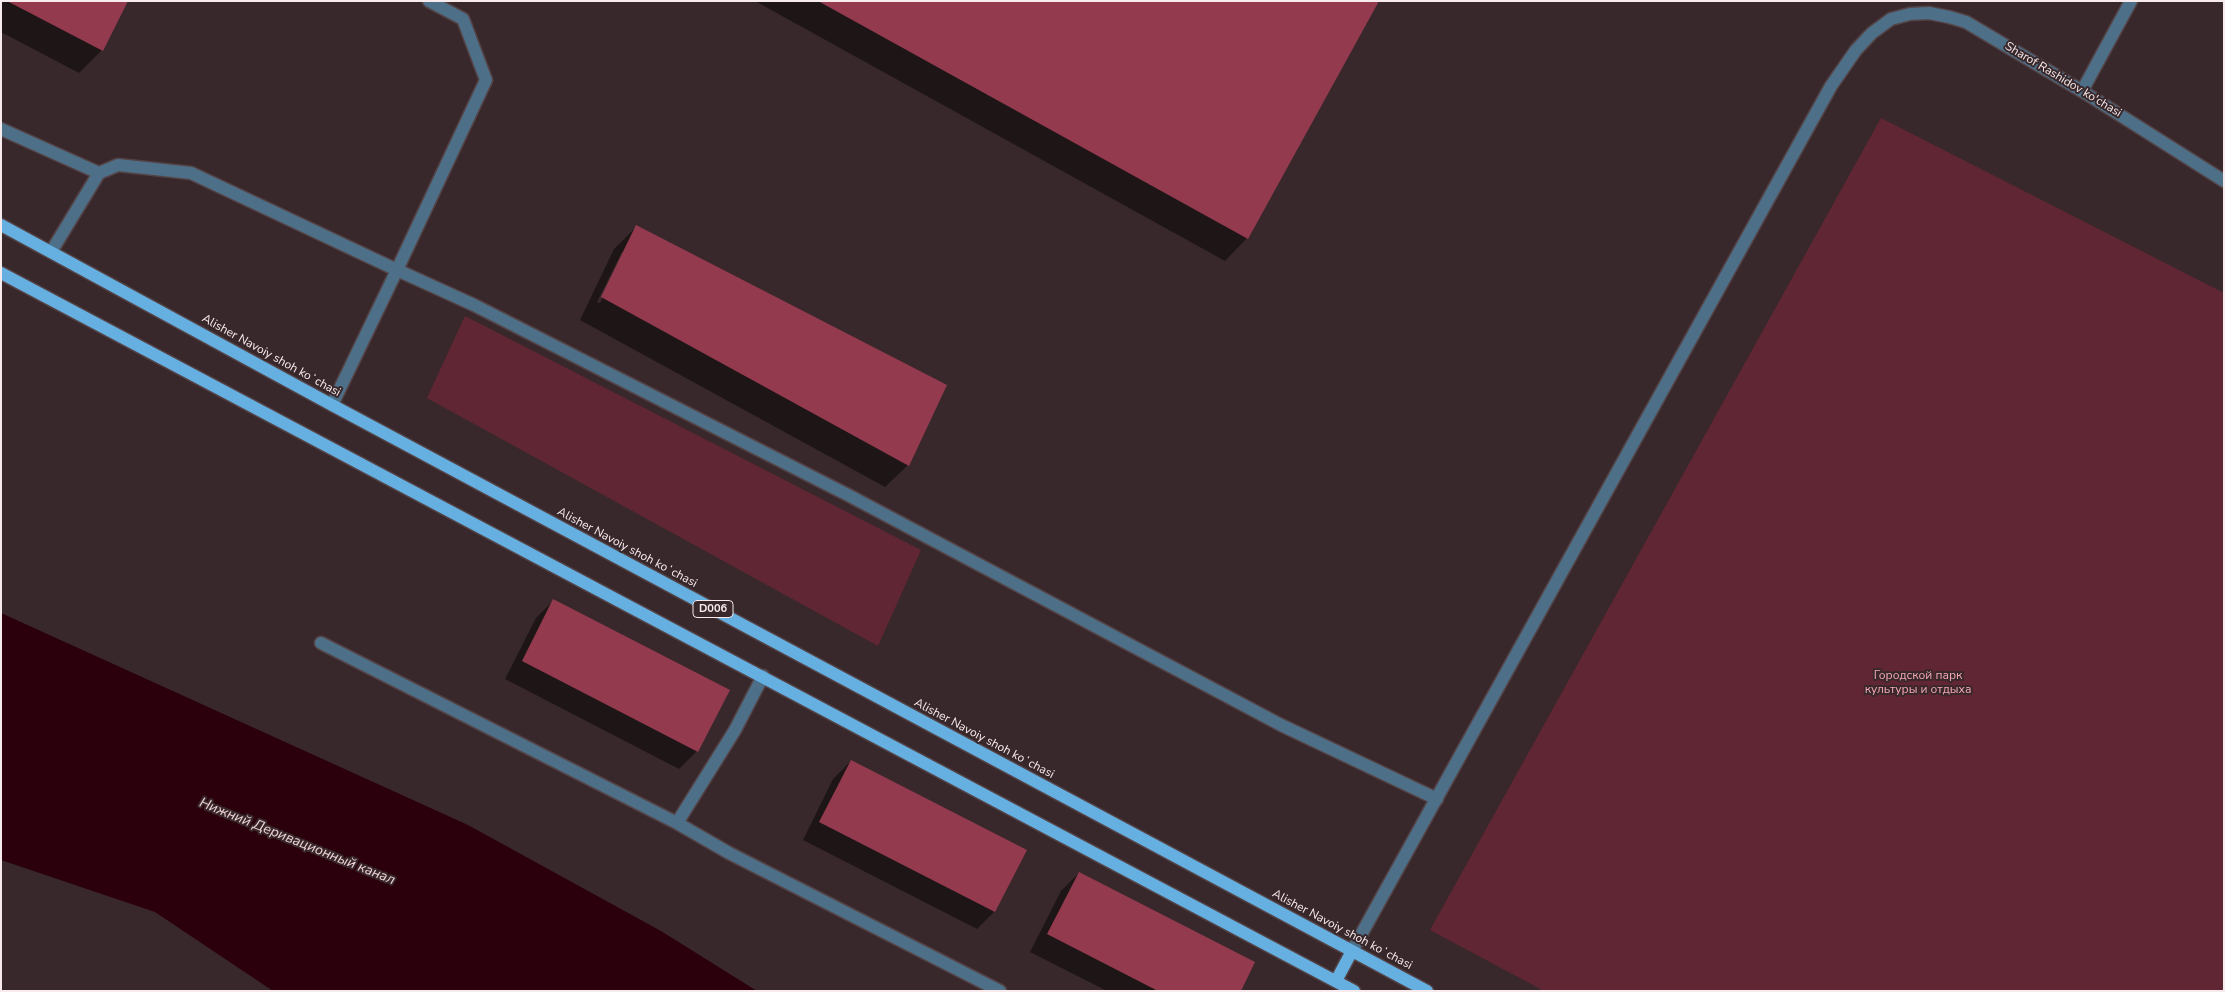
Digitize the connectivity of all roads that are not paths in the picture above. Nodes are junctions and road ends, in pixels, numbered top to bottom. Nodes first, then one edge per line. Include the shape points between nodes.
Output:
1 (429, 1) edge
2 (2131, 1) edge
3 (2082, 90) junction
4 (1, 129) edge
5 (99, 173) junction
6 (2224, 181) edge
7 (1, 225) edge
8 (51, 252) junction
9 (397, 270) junction
10 (1, 273) edge
11 (332, 405) junction
12 (321, 643) dead end
13 (763, 676) junction
14 (1437, 799) junction
15 (677, 823) junction
16 (1352, 951) junction
17 (1336, 981) junction
18 (1000, 991) edge
19 (1354, 991) edge
20 (1427, 991) edge

1 - 9 street via 463,19 486,80
2 - 3 street
3 - 6 street, Sharof Rashidov ko'chasi
3 - 14 street, Sharof Rashidov ko'chasi via 1966,22 1949,16 1910,14 1891,19 1856,50 1831,86
4 - 5 street
5 - 8 street
5 - 9 street via 118,165 191,173
7 - 8 main road, Alisher Navoiy shoh koʻchasi / D006
8 - 11 main road, Alisher Navoiy shoh koʻchasi / D006
9 - 11 street
9 - 14 street via 474,305 848,495 1281,725
10 - 13 main road
11 - 16 main road, Alisher Navoiy shoh koʻchasi / D006
12 - 15 street
13 - 15 street via 735,730
13 - 17 main road
14 - 16 street
15 - 18 street via 729,853
16 - 17 main road
16 - 20 main road, Alisher Navoiy shoh koʻchasi / D006
17 - 19 main road

